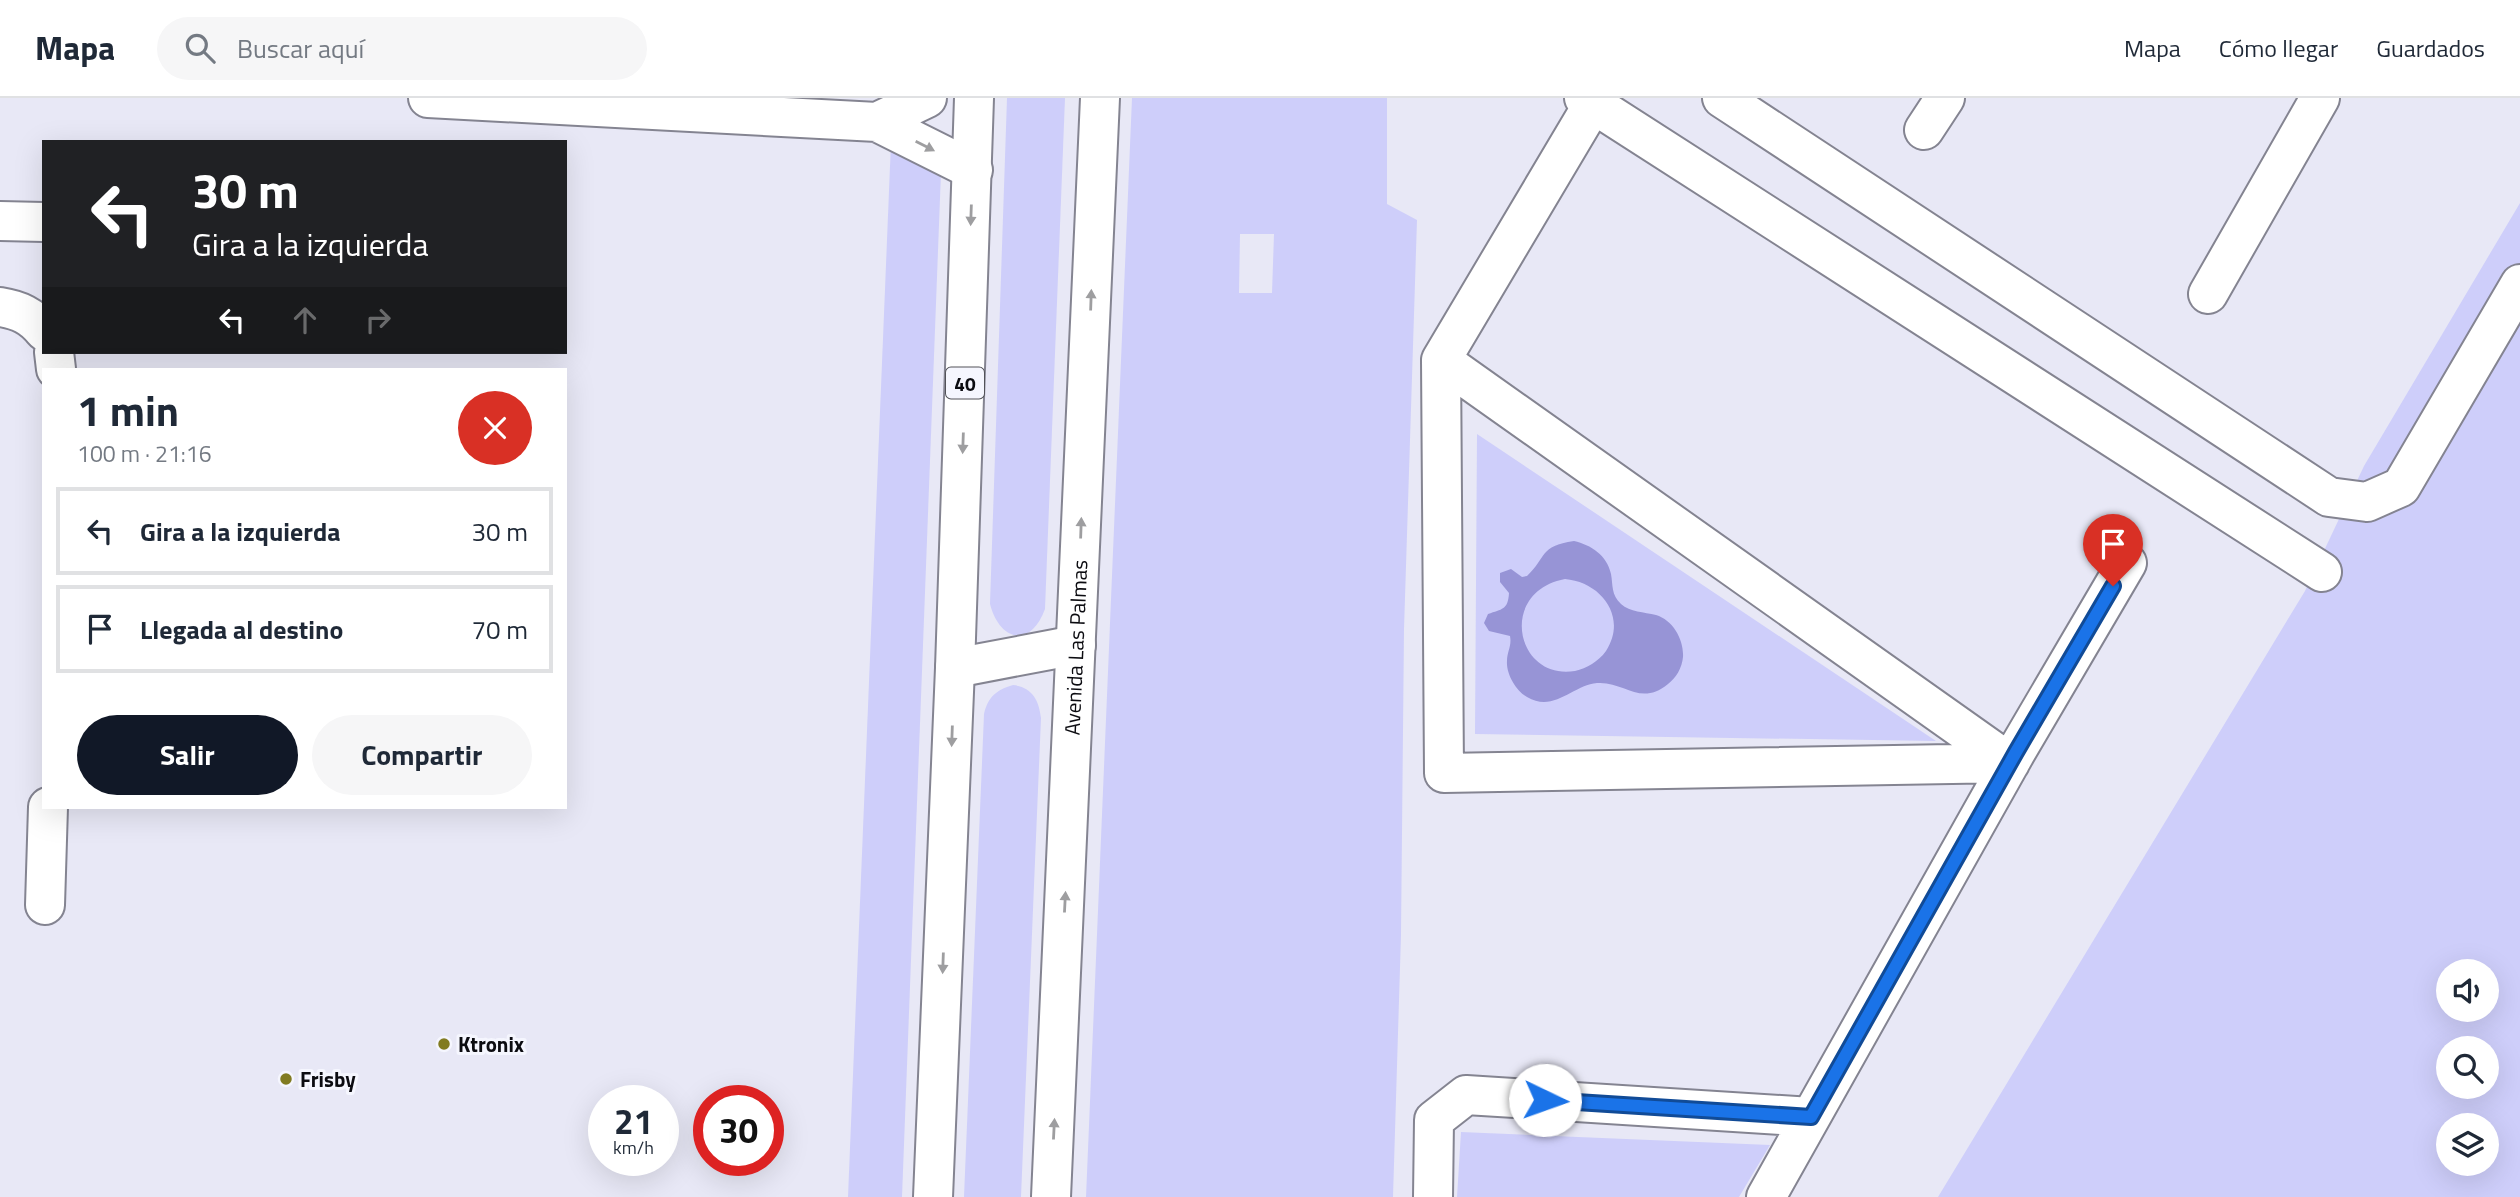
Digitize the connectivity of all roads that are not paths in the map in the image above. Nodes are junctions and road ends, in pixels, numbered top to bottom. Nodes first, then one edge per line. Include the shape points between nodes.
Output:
1 (428, 98) edge
2 (927, 98) edge
3 (974, 98) edge
4 (1100, 98) edge
5 (1722, 98) edge
6 (1945, 98) edge
7 (2320, 98) edge
8 (1588, 101) edge
9 (877, 110) edge
10 (1924, 130) dead end
11 (972, 170) junction
12 (0, 221) edge
13 (42, 222) edge
14 (2520, 284) edge
15 (2208, 294) dead end
16 (0, 307) edge
17 (42, 328) edge
18 (1441, 360) junction
19 (2127, 563) dead end
20 (2322, 572) dead end
21 (1076, 645) junction
22 (955, 668) junction
23 (2010, 763) junction
24 (48, 809) edge
25 (45, 905) dead end
26 (1811, 1117) junction
27 (933, 1197) edge
28 (1051, 1197) edge
29 (1433, 1197) edge
30 (1766, 1197) edge

1 - 9 street
2 - 9 street
3 - 11 street, 40
21 -> 4 street, Avenida Las Palmas
5 - 14 street via 2329,497 2367,502 2401,487
6 - 10 street
7 - 15 street
8 - 18 street
8 - 20 street
9 -> 11 street
11 -> 22 street, 40
12 - 13 street
16 - 17 street via 17,310
18 - 23 street
18 - 23 street via 1444,773
19 - 23 street
21 - 22 street
28 -> 21 street, Avenida Las Palmas
22 -> 27 street, 40
23 - 26 street
24 - 25 street
26 - 29 street via 1466,1095 1434,1120
26 - 30 street

